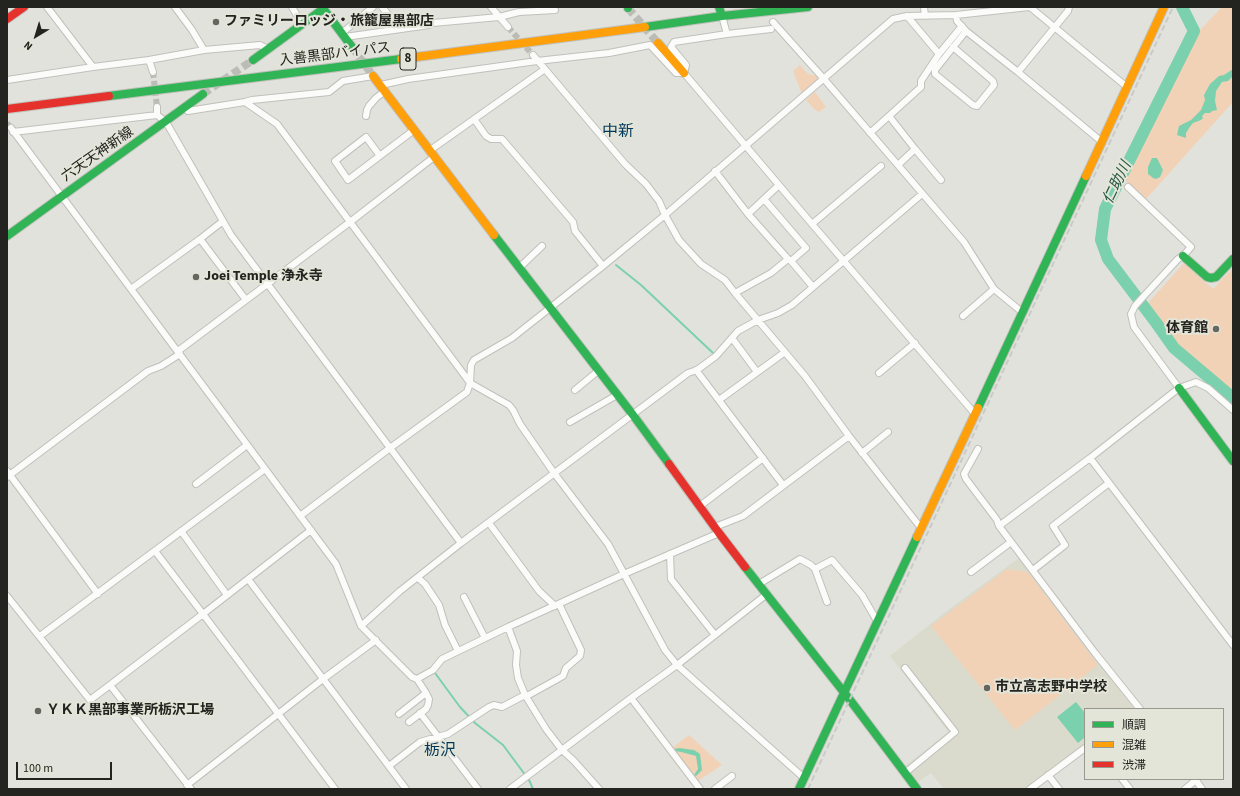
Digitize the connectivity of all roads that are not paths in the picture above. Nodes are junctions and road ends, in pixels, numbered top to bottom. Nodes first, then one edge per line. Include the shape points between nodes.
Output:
1 (24, 7) edge
2 (47, 7) edge
3 (175, 7) edge
4 (292, 7) edge
5 (373, 7) edge
6 (382, 7) edge
7 (491, 7) edge
8 (719, 7) edge
9 (808, 7) edge
10 (924, 7) edge
11 (1029, 7) edge
12 (1069, 7) edge
13 (1164, 7) edge
14 (322, 8) edge
15 (555, 10) dead end
16 (956, 15) junction
17 (722, 16) junction
18 (907, 16) junction
19 (925, 16) junction
20 (499, 17) junction
21 (7, 19) edge
22 (773, 22) dead end
23 (302, 24) junction
24 (396, 24) dead end
25 (508, 27) tunnel mouth
26 (964, 28) junction
27 (1055, 28) junction
28 (771, 29) dead end
29 (727, 34) junction
30 (343, 35) junction
31 (658, 43) tunnel mouth
32 (352, 47) tunnel mouth
33 (953, 47) junction
34 (268, 49) junction
35 (204, 50) junction
36 (939, 54) junction
37 (533, 55) tunnel mouth
38 (149, 60) junction
39 (253, 60) tunnel mouth
40 (537, 61) junction
41 (93, 67) junction
42 (544, 69) junction
43 (153, 72) tunnel mouth
44 (684, 72) junction
45 (1018, 72) junction
46 (373, 76) joint
47 (824, 79) junction
48 (7, 80) edge
49 (1127, 87) junction
50 (383, 88) junction
51 (203, 94) tunnel mouth
52 (245, 102) junction
53 (157, 107) tunnel mouth
54 (185, 107) junction
55 (7, 109) edge
56 (157, 115) junction
57 (366, 116) dead end
58 (888, 116) junction
59 (474, 119) junction
60 (166, 122) junction
61 (414, 130) junction
62 (870, 133) junction
63 (1102, 142) junction
64 (745, 146) junction
65 (915, 149) junction
66 (432, 154) junction
67 (380, 156) junction
68 (898, 165) junction
69 (881, 166) dead end
70 (715, 172) junction
71 (941, 180) dead end
72 (779, 185) junction
73 (1128, 187) dead end
74 (922, 194) junction
75 (62, 196) junction
76 (764, 199) junction
77 (748, 214) junction
78 (665, 215) junction
79 (223, 221) junction
80 (350, 222) junction
81 (812, 224) junction
82 (7, 236) edge
83 (200, 239) junction
84 (542, 246) dead end
85 (1183, 256) junction
86 (789, 260) junction
87 (1233, 260) edge
88 (844, 261) junction
89 (603, 266) junction
90 (519, 268) junction
91 (268, 284) junction
92 (813, 287) junction
93 (131, 289) junction
94 (994, 289) junction
95 (735, 293) junction
96 (246, 300) junction
97 (551, 308) junction
98 (1022, 312) junction
99 (963, 316) dead end
100 (758, 320) junction
101 (732, 338) junction
102 (915, 343) junction
103 (179, 352) junction
104 (785, 352) junction
105 (696, 370) junction
106 (598, 371) junction
107 (757, 372) junction
108 (879, 373) dead end
109 (470, 383) junction
110 (1179, 388) junction
111 (575, 390) dead end
112 (617, 395) junction
113 (719, 400) junction
114 (1233, 410) edge
115 (976, 414) junction
116 (633, 416) junction
117 (570, 422) dead end
118 (888, 432) dead end
119 (849, 436) junction
120 (247, 445) junction
121 (390, 448) junction
122 (978, 449) dead end
123 (862, 453) junction
124 (762, 458) junction
125 (1090, 458) junction
126 (1233, 461) edge
127 (265, 469) junction
128 (554, 473) junction
129 (8, 474) edge
130 (1109, 483) junction
131 (196, 484) dead end
132 (784, 485) junction
133 (700, 506) junction
134 (300, 516) junction
135 (489, 523) junction
136 (999, 526) junction
137 (921, 528) junction
138 (311, 530) junction
139 (717, 530) junction
140 (181, 531) junction
141 (1011, 542) junction
142 (461, 543) junction
143 (155, 551) junction
144 (670, 554) junction
145 (815, 568) junction
146 (1033, 570) junction
147 (971, 572) dead end
148 (624, 574) junction
149 (248, 578) junction
150 (418, 578) junction
151 (759, 584) junction
152 (98, 594) junction
153 (767, 594) junction
154 (227, 595) junction
155 (7, 596) edge
156 (464, 597) dead end
157 (827, 602) dead end
158 (557, 605) junction
159 (203, 614) junction
160 (877, 621) junction
161 (361, 626) junction
162 (508, 627) junction
163 (715, 635) junction
164 (40, 636) junction
165 (485, 638) junction
166 (376, 640) junction
167 (1233, 645) edge
168 (458, 651) junction
169 (677, 665) junction
170 (906, 668) dead end
171 (323, 679) junction
172 (417, 679) junction
173 (110, 685) junction
174 (426, 693) junction
175 (843, 693) junction
176 (526, 696) junction
177 (631, 698) junction
178 (1139, 708) edge
179 (420, 713) junction
180 (278, 714) junction
181 (399, 714) dead end
182 (409, 722) dead end
183 (439, 737) junction
184 (1084, 749) edge
185 (562, 750) junction
186 (389, 766) junction
187 (905, 773) junction
188 (1048, 775) junction
189 (732, 776) dead end
190 (804, 778) junction
191 (1123, 780) edge
192 (1195, 780) edge
193 (189, 787) edge
194 (335, 789) edge
195 (406, 789) edge
196 (478, 789) edge
197 (510, 789) edge
198 (599, 789) edge
199 (700, 789) edge
200 (715, 789) edge
201 (798, 789) edge
202 (917, 789) edge
203 (1030, 789) edge
204 (1059, 789) edge
205 (1130, 789) edge
206 (1185, 789) edge
207 (1202, 789) edge

1 - 21 main road
2 - 41 street
3 - 35 street
4 - 23 street
5 - 30 street
6 - 24 street
7 - 20 street
8 - 17 main road
9 - 17 main road, 入善黒部バイパス / 8
10 - 19 street
11 - 16 street
11 - 27 street
12 - 27 street
13 - 49 main road
14 - 23 main road
14 - 30 main road
15 - 20 street via 520,12
16 - 19 street
16 - 26 street via 957,21
17 - 29 street
17 - 55 main road, 入善黒部バイパス / 8
18 - 19 street
18 - 36 street
18 - 47 street via 893,19
20 - 25 street
20 - 30 street
22 - 47 street
23 - 34 main road
26 - 33 street
26 - 36 street
26 - 45 street
27 - 45 street
27 - 49 street
28 - 29 street
29 - 44 street via 674,42 671,47 686,65
30 - 32 main road
31 - 44 main road
33 - 33 street via 934,70 935,74 977,106 994,85 993,81
34 - 35 street via 260,45
34 - 39 main road
35 - 38 street
36 - 58 street via 921,81 921,87
37 - 40 street
38 - 41 street
38 - 43 street
40 - 42 street
40 - 44 street via 650,45 676,73
40 - 50 street via 408,79
41 - 48 street
42 - 59 street
42 - 78 street via 625,164 646,184
44 - 64 street
45 - 63 street
46 - 50 main road
46 - 52 street via 343,81 329,92
47 - 62 street
47 - 64 street
49 - 63 main road
50 - 57 street via 369,106
50 - 61 main road
51 - 54 main road, 六天天神新線
52 - 54 street via 188,110
52 - 80 street via 277,124
53 - 56 street
54 - 60 main road, 六天天神新線
56 - 60 street
56 - 75 street via 12,130
58 - 62 street
58 - 65 street
59 - 66 street
59 - 89 street via 486,136 491,139 502,139 573,222 575,231
60 - 75 main road, 六天天神新線
60 - 79 street
61 - 66 main road
61 - 67 street
62 - 68 street
63 - 98 main road
64 - 70 street
64 - 72 street
65 - 68 street
65 - 71 street
66 - 80 street
66 - 90 main road
67 - 67 street via 348,180 335,161 366,137
68 - 74 street
69 - 81 street
70 - 77 street
70 - 78 street
72 - 76 street
72 - 81 street
73 - 85 street via 1191,247
74 - 88 street
74 - 94 street via 964,242
75 - 82 main road, 六天天神新線
75 - 93 street
76 - 77 street
76 - 86 street via 806,248
77 - 86 street
78 - 89 street
78 - 95 street via 679,240 701,264 725,280
79 - 83 street
79 - 91 street
80 - 91 street
80 - 109 street
81 - 88 street
83 - 93 street
83 - 96 street
84 - 90 street
85 - 87 main road via 1211,278 1216,277
85 - 110 street via 1143,297 1131,314 1134,327
86 - 92 street
86 - 95 street via 772,274
88 - 92 street
88 - 102 street
89 - 97 street
90 - 97 main road
91 - 96 street
91 - 121 street
92 - 100 street via 778,314
93 - 103 street
94 - 98 street
94 - 99 street
95 - 100 street
96 - 103 street
97 - 106 main road
97 - 109 street via 512,338 474,360 471,365
98 - 115 main road
100 - 101 street via 738,331
100 - 104 street
101 - 105 street via 716,356
101 - 107 street
102 - 108 street
102 - 115 street
103 - 120 street
103 - 129 street via 161,366 148,371
104 - 107 street
104 - 119 street
105 - 113 street
105 - 116 street via 688,373
106 - 111 street
106 - 112 main road
107 - 113 street
109 - 121 street via 467,392
109 - 128 street via 509,405
110 - 114 street via 1196,382 1208,388
110 - 125 street
110 - 126 main road
112 - 116 main road
112 - 117 street
113 - 124 street
115 - 137 main road
116 - 128 street
116 - 133 main road
118 - 123 street
119 - 123 street
119 - 132 street
120 - 127 street
120 - 131 street
121 - 134 street
121 - 142 street
122 - 136 street via 964,474
123 - 137 street
124 - 132 street
124 - 133 street
125 - 130 street
125 - 136 street
127 - 134 street
127 - 140 street
128 - 135 street
128 - 148 street via 608,544
129 - 152 street
130 - 146 street via 1053,526 1066,545
130 - 167 street
132 - 139 street via 743,516
133 - 139 main road
134 - 138 street
135 - 142 street
135 - 158 street via 539,591
136 - 141 street
137 - 160 main road
138 - 149 street
138 - 161 street via 336,564
139 - 144 street
139 - 151 main road
140 - 143 street
140 - 154 street
141 - 146 street
141 - 147 street
142 - 150 street
143 - 152 street
143 - 159 street
144 - 148 street
144 - 163 street via 671,579
145 - 151 street via 800,559
145 - 157 street
145 - 160 street via 832,560 862,595
146 - 178 street
148 - 158 street
148 - 169 street via 665,650
149 - 154 street
149 - 171 street
150 - 161 street
150 - 168 street via 439,605 445,625
151 - 153 main road
152 - 164 street
153 - 163 street
153 - 175 main road
154 - 159 street
155 - 164 street
156 - 165 street
158 - 162 street
158 - 176 street via 581,650 580,656 566,668 563,676
159 - 173 street
159 - 180 street
160 - 175 main road
161 - 166 street
162 - 165 street
162 - 176 street via 517,651 518,678
163 - 169 street
164 - 173 street via 90,700
165 - 168 street
166 - 171 street
166 - 172 street
168 - 172 street via 442,659 433,670
169 - 177 street
169 - 190 street
170 - 187 street via 955,732
171 - 180 street
171 - 186 street
172 - 174 street
173 - 193 street
174 - 179 street via 428,705
174 - 181 street
175 - 187 main road
175 - 190 main road
176 - 183 street via 502,707 494,705
176 - 185 street
177 - 185 street
177 - 199 street
179 - 182 street
179 - 183 street
180 - 193 street
180 - 194 street
183 - 186 street via 420,742
183 - 196 street
184 - 188 street
185 - 197 street
185 - 198 street
186 - 195 street
187 - 202 main road
188 - 203 street
188 - 204 street
189 - 200 street
190 - 201 main road
191 - 205 street
192 - 206 street
192 - 207 street

